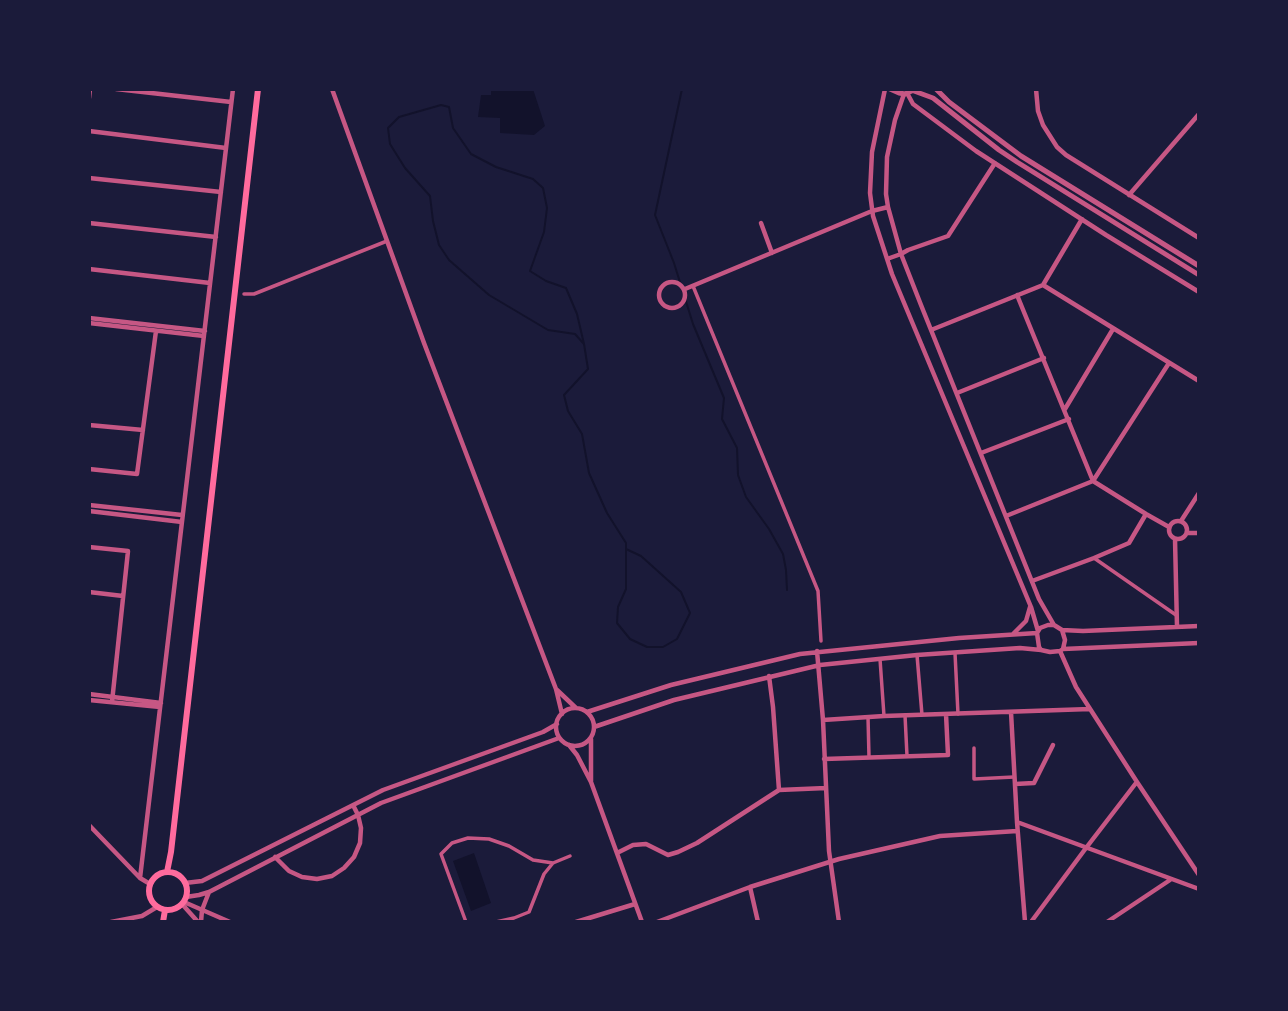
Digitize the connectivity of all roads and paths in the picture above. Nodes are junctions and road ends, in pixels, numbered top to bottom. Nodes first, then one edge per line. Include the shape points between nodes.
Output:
1 (90, 89) edge
2 (116, 89) edge
3 (233, 89) edge
4 (258, 89) edge
5 (332, 89) edge
6 (887, 89) edge
7 (936, 89) edge
8 (1036, 89) edge
9 (915, 90) edge
10 (906, 93) junction
11 (89, 98) edge
12 (232, 103) junction
13 (1199, 114) edge
14 (89, 131) edge
15 (226, 148) junction
16 (995, 163) junction
17 (89, 178) edge
18 (221, 192) junction
19 (1129, 195) junction
20 (888, 207) junction
21 (872, 211) junction
22 (1082, 219) junction
23 (89, 223) edge
24 (761, 223) dead end
25 (216, 237) junction
26 (1199, 237) edge
27 (387, 241) junction
28 (772, 253) junction
29 (901, 254) junction
30 (887, 259) junction
31 (1199, 266) edge
32 (89, 269) edge
33 (1199, 275) edge
34 (210, 283) junction
35 (1042, 285) junction
36 (693, 286) junction
37 (684, 289) junction
38 (1199, 292) edge
39 (244, 294) dead end
40 (1017, 295) junction
41 (89, 317) edge
42 (89, 323) edge
43 (1113, 329) junction
44 (931, 330) junction
45 (156, 331) junction
46 (204, 334) junction
47 (1044, 358) junction
48 (1170, 363) junction
49 (1199, 381) edge
50 (957, 393) junction
51 (1065, 410) junction
52 (1069, 419) junction
53 (89, 425) edge
54 (143, 430) junction
55 (972, 432) junction
56 (960, 436) junction
57 (981, 453) junction
58 (89, 469) edge
59 (1093, 481) junction
60 (1199, 493) edge
61 (89, 505) edge
62 (89, 511) edge
63 (1146, 514) junction
64 (183, 515) junction
65 (1006, 516) junction
66 (1181, 521) junction
67 (182, 522) junction
68 (1169, 527) junction
69 (1186, 533) junction
70 (1199, 533) edge
71 (1175, 539) junction
72 (89, 547) edge
73 (1094, 558) junction
74 (1032, 581) junction
75 (89, 592) edge
76 (123, 596) junction
77 (1031, 607) junction
78 (1176, 615) junction
79 (1054, 625) junction
80 (1199, 626) edge
81 (1177, 627) junction
82 (1062, 630) junction
83 (1038, 632) junction
84 (1013, 634) junction
85 (821, 640) dead end
86 (1199, 643) edge
87 (1041, 650) junction
88 (1061, 650) junction
89 (817, 651) junction
90 (955, 653) junction
91 (917, 655) junction
92 (880, 658) junction
93 (820, 665) junction
94 (769, 676) junction
95 (556, 689) junction
96 (89, 694) edge
97 (112, 699) junction
98 (89, 700) edge
99 (161, 705) junction
100 (577, 708) junction
101 (1090, 709) junction
102 (587, 712) junction
103 (1011, 712) junction
104 (562, 714) junction
105 (946, 714) junction
106 (958, 714) junction
107 (905, 715) junction
108 (922, 715) junction
109 (884, 716) junction
110 (868, 717) junction
111 (823, 720) junction
112 (557, 724) junction
113 (594, 727) junction
114 (559, 738) junction
115 (591, 739) junction
116 (569, 745) junction
117 (1053, 745) dead end
118 (974, 748) dead end
119 (907, 756) junction
120 (869, 757) junction
121 (824, 759) junction
122 (1014, 777) junction
123 (591, 782) junction
124 (1137, 782) junction
125 (1015, 784) junction
126 (825, 788) junction
127 (779, 790) junction
128 (353, 804) junction
129 (358, 815) junction
130 (1017, 822) junction
131 (89, 825) edge
132 (1017, 831) junction
133 (1086, 848) junction
134 (617, 853) junction
135 (570, 856) dead end
136 (275, 857) junction
137 (830, 862) junction
138 (553, 863) junction
139 (167, 872) junction
140 (1199, 875) edge
141 (140, 878) junction
142 (1171, 879) junction
143 (185, 883) junction
144 (150, 884) junction
145 (750, 887) junction
146 (1199, 889) edge
147 (209, 892) junction
148 (184, 901) junction
149 (635, 904) junction
150 (157, 907) junction
151 (202, 910) junction
152 (165, 911) junction
153 (143, 919) edge
154 (111, 922) edge
155 (163, 922) edge
156 (199, 922) edge
157 (230, 922) edge
158 (466, 922) edge
159 (496, 922) edge
160 (576, 922) edge
161 (642, 922) edge
162 (657, 922) edge
163 (758, 922) edge
164 (839, 922) edge
165 (1025, 922) edge
166 (1031, 922) edge
167 (1107, 922) edge

1 - 11 street
2 - 12 street
3 - 12 street
4 - 139 main road
5 - 27 street
6 - 10 street
6 - 21 street via 872,152
7 - 31 street via 1021,156
8 - 19 street via 1043,125 1057,146
9 - 10 street
9 - 33 street via 933,98 1017,162
10 - 16 street via 913,104
10 - 20 street via 887,157
12 - 15 street
13 - 19 street
14 - 15 street
15 - 18 street
16 - 22 street
16 - 29 street via 948,236
17 - 18 street
18 - 25 street
19 - 26 street
20 - 21 street
20 - 29 street
21 - 28 street
21 - 30 street
22 - 35 street
22 - 38 street
23 - 25 street
24 - 28 street
25 - 34 street
27 - 39 street
27 - 95 street
28 - 36 street
29 - 30 street
29 - 44 street
30 - 56 street
32 - 34 street
34 - 46 street
35 - 40 street
35 - 43 street
36 - 37 street
36 - 85 street via 818,591
37 - 37 street via 678,282 668,282 660,287 658,297 662,305 680,307
40 - 44 street
40 - 47 street
41 - 46 street
42 - 45 street
43 - 48 street
43 - 51 street
44 - 50 street
45 - 46 street
45 - 54 street
46 - 64 street
47 - 50 street
47 - 51 street
48 - 49 street
48 - 59 street
50 - 55 street
51 - 52 street
52 - 57 street
52 - 59 street
53 - 54 street
54 - 58 street via 137,474
55 - 56 street
55 - 57 street
56 - 77 street
57 - 65 street
59 - 63 street
59 - 65 street
60 - 66 street
61 - 64 street
62 - 67 street
63 - 68 street
63 - 73 street via 1129,543
64 - 67 street
65 - 74 street
66 - 68 street
66 - 69 street
67 - 99 street
68 - 71 street
69 - 70 street
69 - 71 street
71 - 78 street
72 - 76 street via 128,551
73 - 74 street
73 - 78 street
74 - 79 street
75 - 76 street
76 - 97 street
77 - 83 street
77 - 84 street via 1026,621
78 - 81 street
79 - 82 street
79 - 83 street
80 - 81 street
81 - 82 street
82 - 88 street
83 - 84 street
83 - 87 street
84 - 89 street
86 - 88 street
87 - 88 street
87 - 90 street
88 - 101 street
89 - 93 street
89 - 102 street via 671,685
90 - 91 street
90 - 106 street
91 - 92 street
91 - 108 street
92 - 93 street
92 - 109 street
93 - 94 street
93 - 111 street
94 - 113 street via 674,700
94 - 127 street
95 - 100 street
95 - 104 street
96 - 97 street
97 - 98 street
97 - 99 street
99 - 141 street
100 - 102 street
100 - 104 street
101 - 103 street
101 - 124 street
102 - 113 street
103 - 106 street
103 - 122 street
104 - 112 street
105 - 106 street
105 - 108 street
105 - 119 street via 948,755
107 - 108 street
107 - 109 street
107 - 119 street
109 - 110 street
110 - 111 street
110 - 120 street
111 - 121 street
112 - 114 street
112 - 128 street
113 - 115 street
114 - 116 street
114 - 129 street
115 - 116 street via 581,746
115 - 123 street
116 - 123 street
117 - 125 street via 1034,783
118 - 122 street via 974,779
119 - 120 street
120 - 121 street
121 - 126 street
122 - 125 street
123 - 134 street
124 - 133 street
124 - 140 street
125 - 130 street
126 - 127 street
126 - 137 street
127 - 134 street via 678,852 668,855 646,844
128 - 129 street
128 - 143 street via 202,881
129 - 136 street
129 - 136 street via 360,843 354,857 332,876 302,877
130 - 132 street
130 - 133 street
131 - 141 street
132 - 137 street via 940,836
132 - 165 street
133 - 142 street
133 - 166 street
134 - 149 street
135 - 138 street
136 - 147 street
137 - 145 street
137 - 164 street
138 - 158 street via 533,860 489,839 452,843 441,854
138 - 159 street via 529,912
139 - 143 main road
139 - 144 main road
141 - 144 street
142 - 146 street
142 - 167 street
143 - 148 main road
144 - 150 main road via 150,900
145 - 162 street
145 - 163 street
147 - 148 street
147 - 151 street
148 - 151 street
148 - 152 main road via 177,909
148 - 156 street
149 - 160 street
149 - 161 street
150 - 152 main road
150 - 153 street
151 - 156 street
151 - 157 street
152 - 155 main road
153 - 154 street

